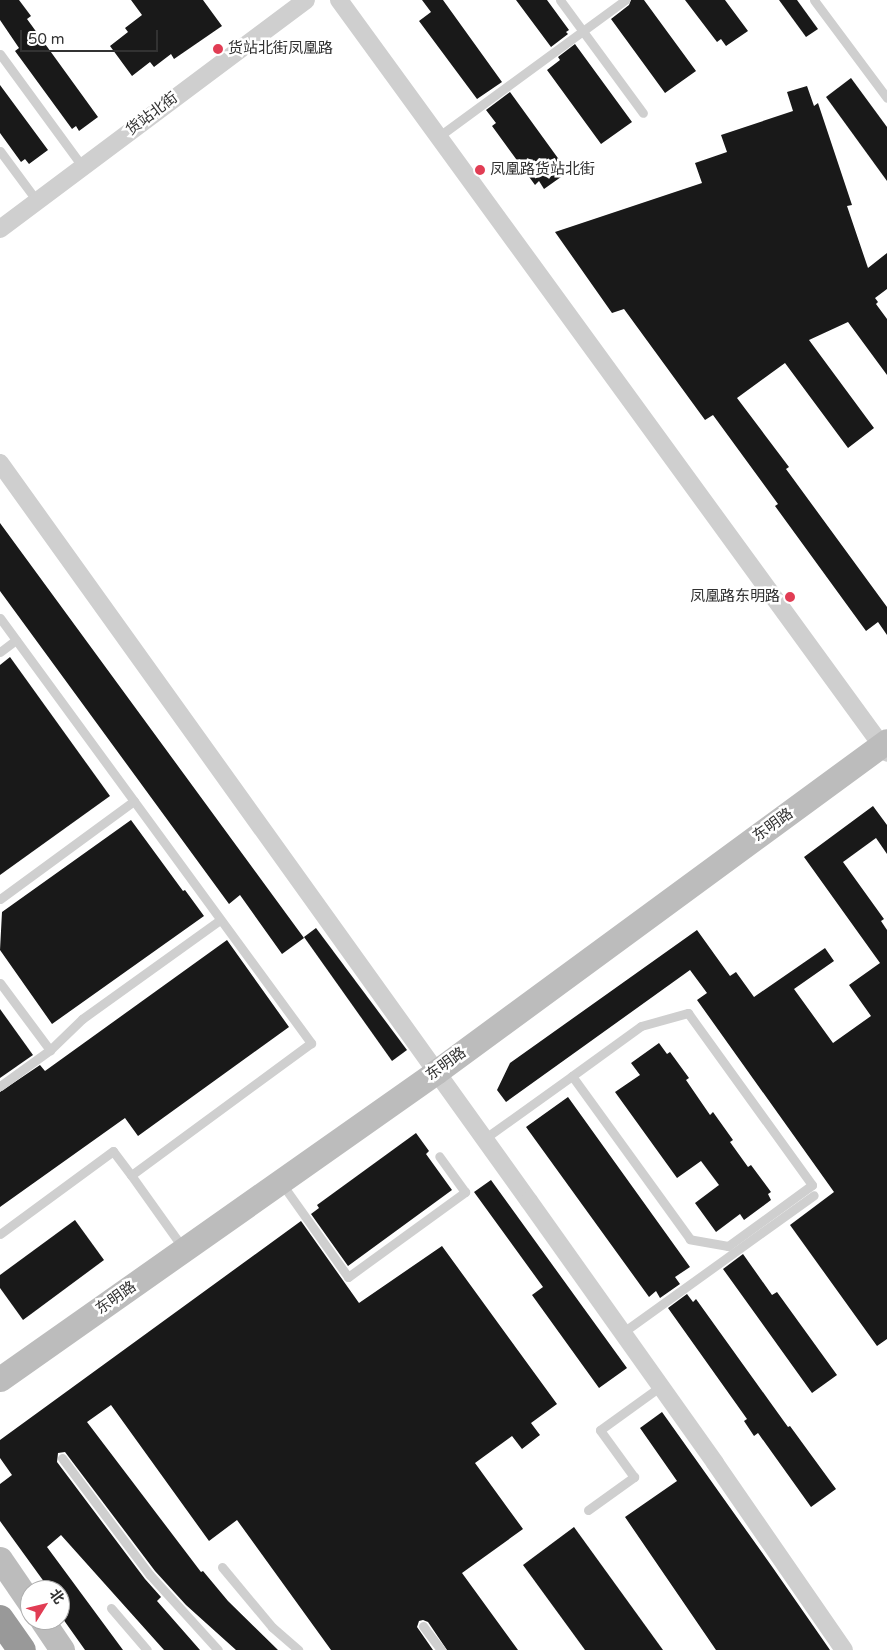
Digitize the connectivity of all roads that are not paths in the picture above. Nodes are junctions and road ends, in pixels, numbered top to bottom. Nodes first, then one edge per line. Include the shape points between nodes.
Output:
1 (306, 0) edge
2 (339, 0) edge
3 (560, 0) edge
4 (625, 0) edge
5 (814, 0) edge
6 (583, 31) junction
7 (0, 54) edge
8 (887, 98) edge
9 (643, 113) dead end
10 (438, 137) junction
11 (0, 151) edge
12 (82, 166) junction
13 (37, 202) junction
14 (0, 229) edge
15 (0, 463) edge
16 (0, 618) edge
17 (16, 640) junction
18 (0, 652) edge
19 (885, 747) edge
20 (134, 801) junction
21 (0, 899) edge
22 (220, 920) junction
23 (0, 983) edge
24 (50, 1050) junction
25 (436, 1072) junction
26 (572, 1076) junction
27 (0, 1086) edge
28 (484, 1139) junction
29 (438, 1156) dead end
30 (131, 1175) junction
31 (280, 1181) junction
32 (814, 1195) dead end
33 (0, 1234) edge
34 (185, 1250) junction
35 (622, 1332) junction
36 (0, 1378) edge
37 (661, 1386) junction
38 (62, 1458) dead end
39 (588, 1510) dead end
40 (0, 1559) edge
41 (222, 1567) dead end
42 (20, 1588) edge
43 (111, 1608) dead end
44 (0, 1619) edge
45 (423, 1626) dead end
46 (49, 1630) edge
47 (22, 1650) edge
48 (62, 1650) edge
49 (147, 1650) edge
50 (218, 1650) edge
51 (298, 1650) edge
52 (441, 1650) edge
53 (844, 1650) edge

1 - 12 street, 货站北街
2 - 10 street
3 - 6 lane
4 - 6 lane
5 - 8 lane
6 - 9 lane
6 - 10 lane
7 - 12 lane
10 - 19 street
11 - 13 lane
12 - 13 street, 货站北街
13 - 14 street, 货站北街
15 - 25 street
16 - 17 lane
17 - 18 lane
17 - 20 lane
19 - 25 street, 东明路
20 - 21 lane
20 - 22 lane
22 - 24 lane via 82,1019
22 - 30 lane via 311,1043
23 - 24 lane
24 - 27 lane
25 - 28 street
25 - 31 street, 东明路
26 - 26 lane via 641,1026 688,1013 812,1185 728,1246 690,1239
26 - 28 lane
28 - 35 street
29 - 31 lane via 465,1192 348,1277
30 - 33 lane via 113,1151
30 - 34 lane
31 - 34 street, 东明路
32 - 35 lane
34 - 36 street, 东明路
35 - 37 street
37 - 39 lane via 600,1430 634,1477
37 - 53 street
38 - 50 lane via 150,1575
40 - 42 street
41 - 51 lane via 272,1627
43 - 49 lane
44 - 47 highway
45 - 52 lane
46 - 48 street

